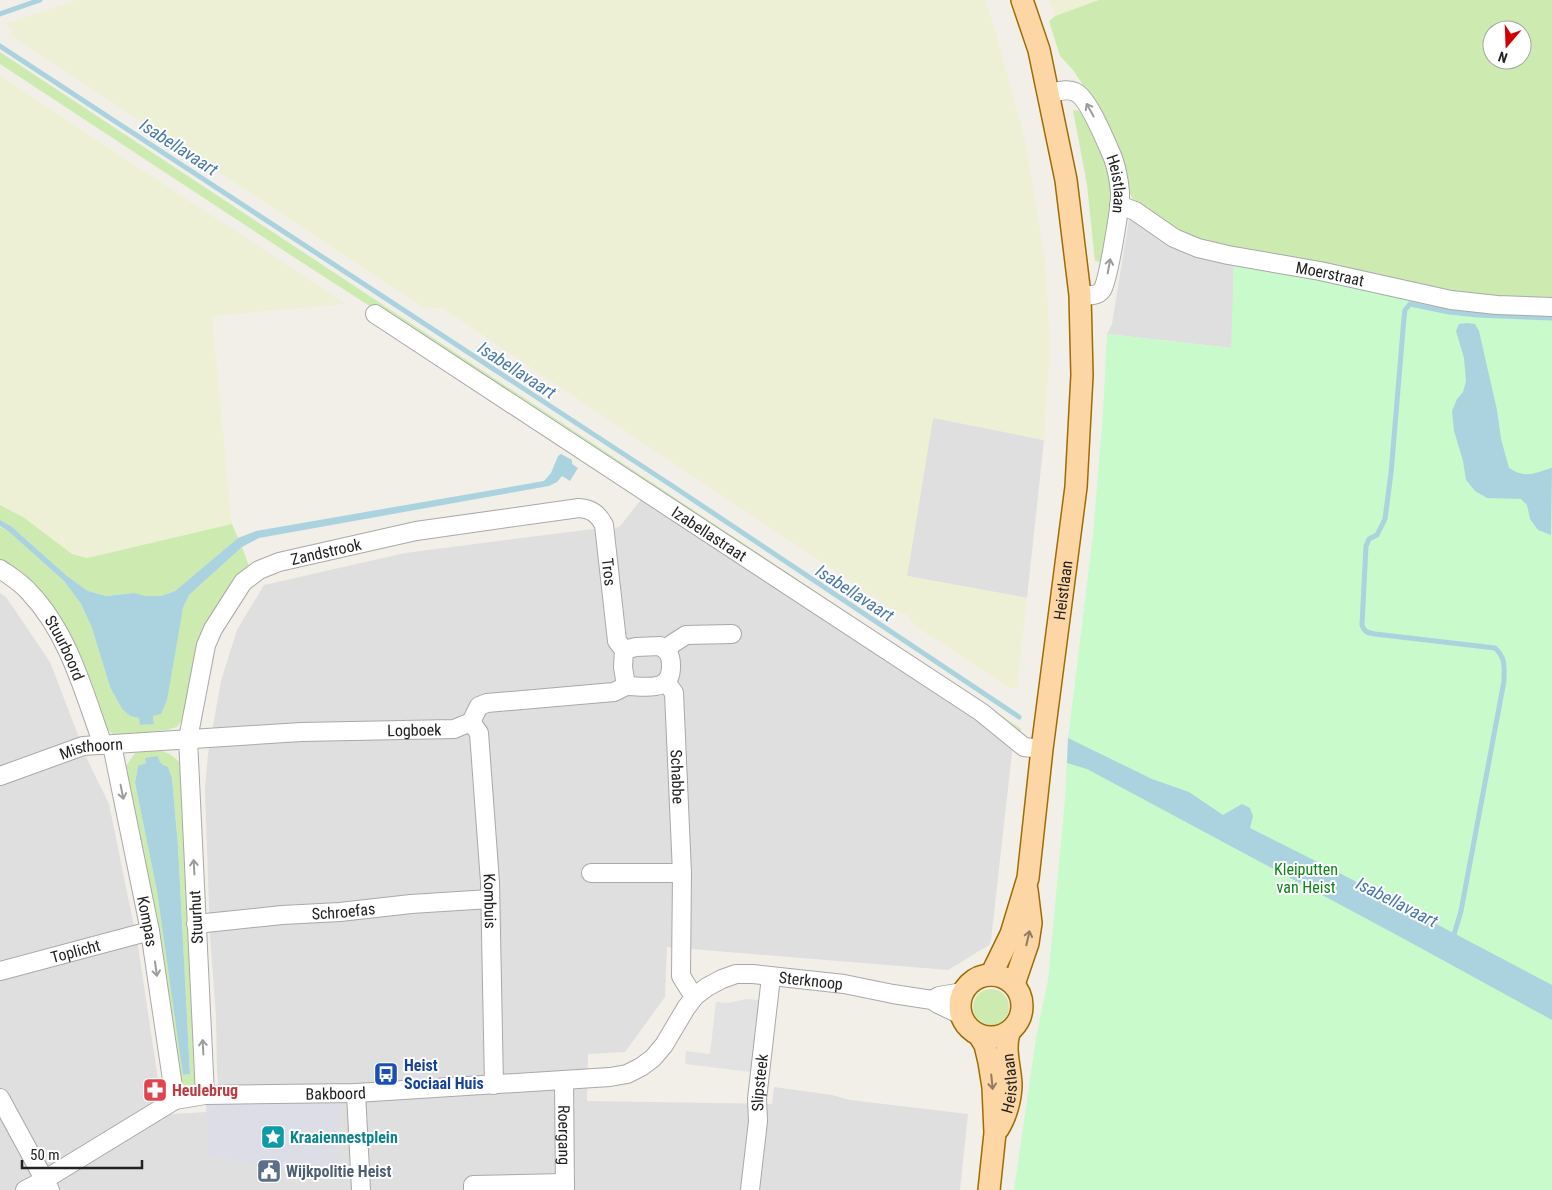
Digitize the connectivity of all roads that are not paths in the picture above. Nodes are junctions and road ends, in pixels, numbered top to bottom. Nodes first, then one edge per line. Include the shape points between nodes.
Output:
1 (1022, 0) edge
2 (1049, 93) junction
3 (1120, 205) junction
4 (1080, 295) junction
5 (1552, 307) edge
6 (375, 314) dead end
7 (579, 508) joint
8 (0, 569) edge
9 (732, 634) dead end
10 (624, 650) junction
11 (667, 650) junction
12 (667, 683) junction
13 (626, 686) junction
14 (471, 722) junction
15 (188, 739) junction
16 (107, 745) junction
17 (1042, 749) junction
18 (0, 776) edge
19 (591, 873) dead end
20 (682, 873) junction
21 (1027, 884) junction
22 (490, 899) junction
23 (196, 924) junction
24 (150, 931) junction
25 (0, 970) edge
26 (992, 975) junction
27 (772, 977) junction
28 (1014, 984) junction
29 (963, 992) junction
30 (695, 996) junction
31 (932, 1000) junction
32 (961, 1015) junction
33 (1009, 1032) junction
34 (979, 1036) junction
35 (564, 1080) junction
36 (494, 1085) junction
37 (356, 1093) junction
38 (205, 1096) junction
39 (0, 1098) edge
40 (175, 1100) junction
41 (995, 1133) junction
42 (47, 1185) edge
43 (565, 1186) edge
44 (25, 1190) edge
45 (361, 1190) edge
46 (474, 1190) edge
47 (750, 1190) edge
48 (989, 1190) edge

1 - 2 main road, Heistlaan
3 -> 2 street, Heistlaan via 1113,159 1088,106 1076,92
2 - 4 main road, Heistlaan via 1066,180
4 -> 3 street, Heistlaan via 1096,294 1102,290
3 - 5 street, Moerstraat via 1135,211 1174,238 1198,248 1452,300
4 - 17 main road, Heistlaan via 1082,375 1076,487
6 - 17 street, Izabellastraat via 981,712 1024,747
7 - 10 street, Tros via 589,509 599,516 604,525 618,641
7 - 15 street, Zandstrook via 416,531 279,562 259,570 244,582 206,644
8 - 16 street, Stuurboord via 30,591 51,619
9 - 11 street via 686,635
10 - 11 street via 660,646
10 - 13 street
11 - 12 street via 672,675
12 - 13 street
12 - 20 street, Schabbe via 674,693
13 - 14 street via 614,692 487,703 479,706
14 - 15 street, Logboek via 454,729 301,732
14 - 22 street, Kombuis via 479,733
15 - 16 street, Misthoorn
23 -> 15 street, Stuurhut
16 - 18 street, Misthoorn via 83,746
16 -> 24 street, Kompas
17 - 21 main road, Heistlaan
19 - 20 street
20 - 30 street, Schabbe via 681,976
21 - 26 main road, Heistlaan via 1011,934
28 -> 21 main road, Heistlaan via 1031,923
22 - 23 street, Schroefas
22 - 36 street, Kombuis
38 -> 23 street, Stuurhut
24 - 25 street, Toplicht
24 -> 40 street, Kompas
26 - 28 main road
26 - 29 main road via 980,977
27 - 30 street, Sterknoop via 736,974 707,986
27 - 31 street, Sterknoop via 844,984
27 - 47 street, Slipsteek
28 - 33 main road, Heistlaan via 1021,996 1023,1010
29 - 31 street, Sterknoop
29 - 32 main road
30 - 35 street, Bakboord via 664,1045 641,1067 610,1077
31 - 32 street, Sterknoop
32 - 34 main road, Heistlaan via 966,1025
33 - 34 main road, Heistlaan via 996,1038
33 - 41 main road, Heistlaan via 1006,1042 1010,1095 1002,1123
34 -> 41 main road, Heistlaan via 985,1044 989,1062
35 - 36 street, Bakboord
35 - 43 street, Roergang
36 - 37 street, Bakboord
37 - 38 street, Bakboord
37 - 45 street
38 - 40 street, Bakboord
39 - 42 street
40 - 42 street, Bakboord
41 - 48 main road, Heistlaan
42 - 44 street, Bakboord
43 - 46 street via 474,1185

